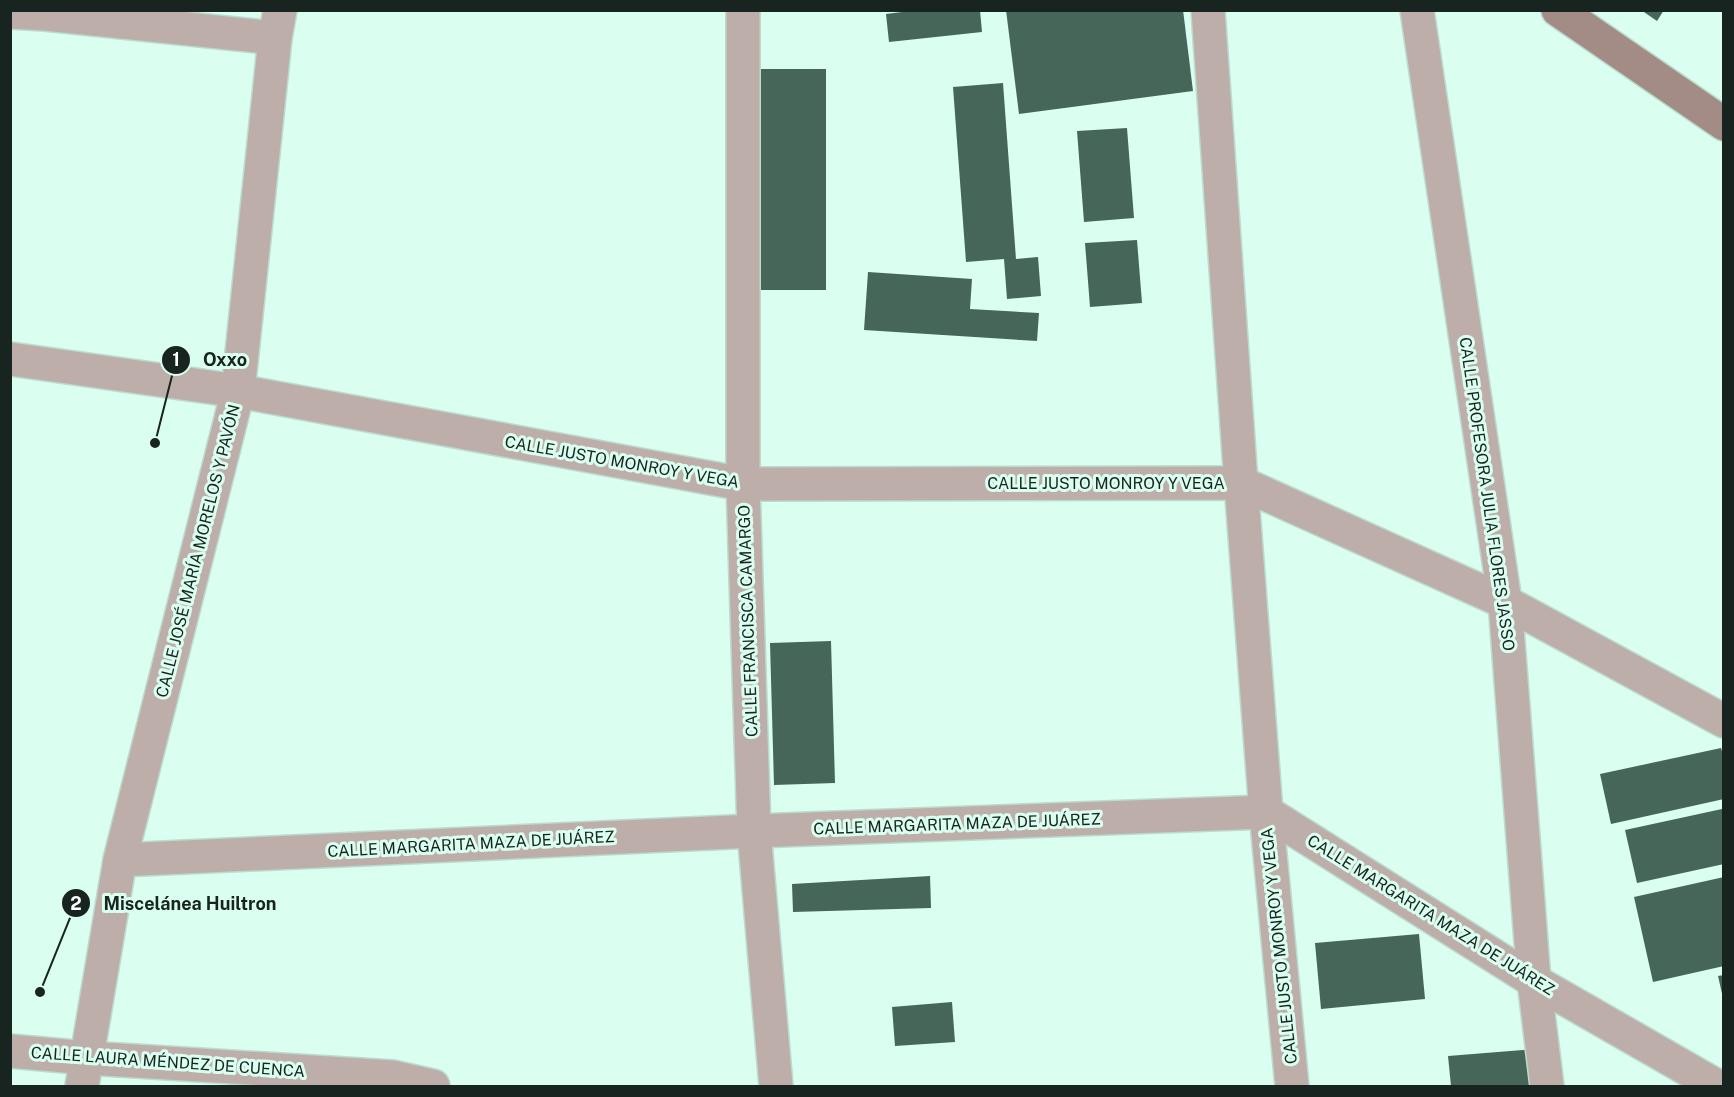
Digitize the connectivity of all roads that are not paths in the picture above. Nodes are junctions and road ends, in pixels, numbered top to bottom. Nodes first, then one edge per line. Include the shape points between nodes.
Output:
1 (743, 10) edge
2 (1208, 10) edge
3 (1417, 10) edge
4 (1558, 10) edge
5 (10, 12) edge
6 (46, 12) edge
7 (278, 24) edge
8 (1724, 124) edge
9 (10, 359) edge
10 (238, 391) junction
11 (1241, 483) junction
12 (743, 484) junction
13 (1506, 602) junction
14 (1724, 722) edge
15 (1266, 812) junction
16 (754, 831) junction
17 (120, 860) junction
18 (1534, 981) junction
19 (10, 1051) edge
20 (85, 1072) edge
21 (433, 1086) edge
22 (776, 1086) edge
23 (1292, 1086) edge
24 (1547, 1086) edge
25 (1717, 1086) edge

1 - 12 street, CALLE FRANCISCA CAMARGO
2 - 11 street, CALLE JUSTO MONROY Y VEGA
3 - 13 street, CALLE PROFESORA JULIA FLORES JASSO
4 - 8 main road
5 - 6 street
6 - 7 street
7 - 10 street, CALLE JOSÉ MARÍA MORELOS Y PAVÓN
9 - 10 street, CALLE JUSTO MONROY Y VEGA
10 - 12 street, CALLE JUSTO MONROY Y VEGA
10 - 17 street, CALLE JOSÉ MARÍA MORELOS Y PAVÓN
11 - 12 street, CALLE JUSTO MONROY Y VEGA
11 - 13 street, CALLE JUSTO MONROY Y VEGA
11 - 15 street, CALLE JUSTO MONROY Y VEGA
12 - 16 street, CALLE FRANCISCA CAMARGO
13 - 14 street, CALLE JUSTO MONROY Y VEGA
13 - 18 street, CALLE PROFESORA JULIA FLORES JASSO
15 - 16 street, CALLE MARGARITA MAZA DE JUÁREZ
15 - 18 street, CALLE MARGARITA MAZA DE JUÁREZ
15 - 23 street, CALLE JUSTO MONROY Y VEGA
16 - 17 street, CALLE MARGARITA MAZA DE JUÁREZ
16 - 22 street, CALLE FRANCISCA CAMARGO
17 - 20 street, CALLE JOSÉ MARÍA MORELOS Y PAVÓN
18 - 24 street, CALLE PROFESORA JULIA FLORES JASSO
18 - 25 street, CALLE MARGARITA MAZA DE JUÁREZ
19 - 20 street, CALLE LAURA MÉNDEZ DE CUENCA
20 - 21 street, CALLE LAURA MÉNDEZ DE CUENCA via 393,1077

